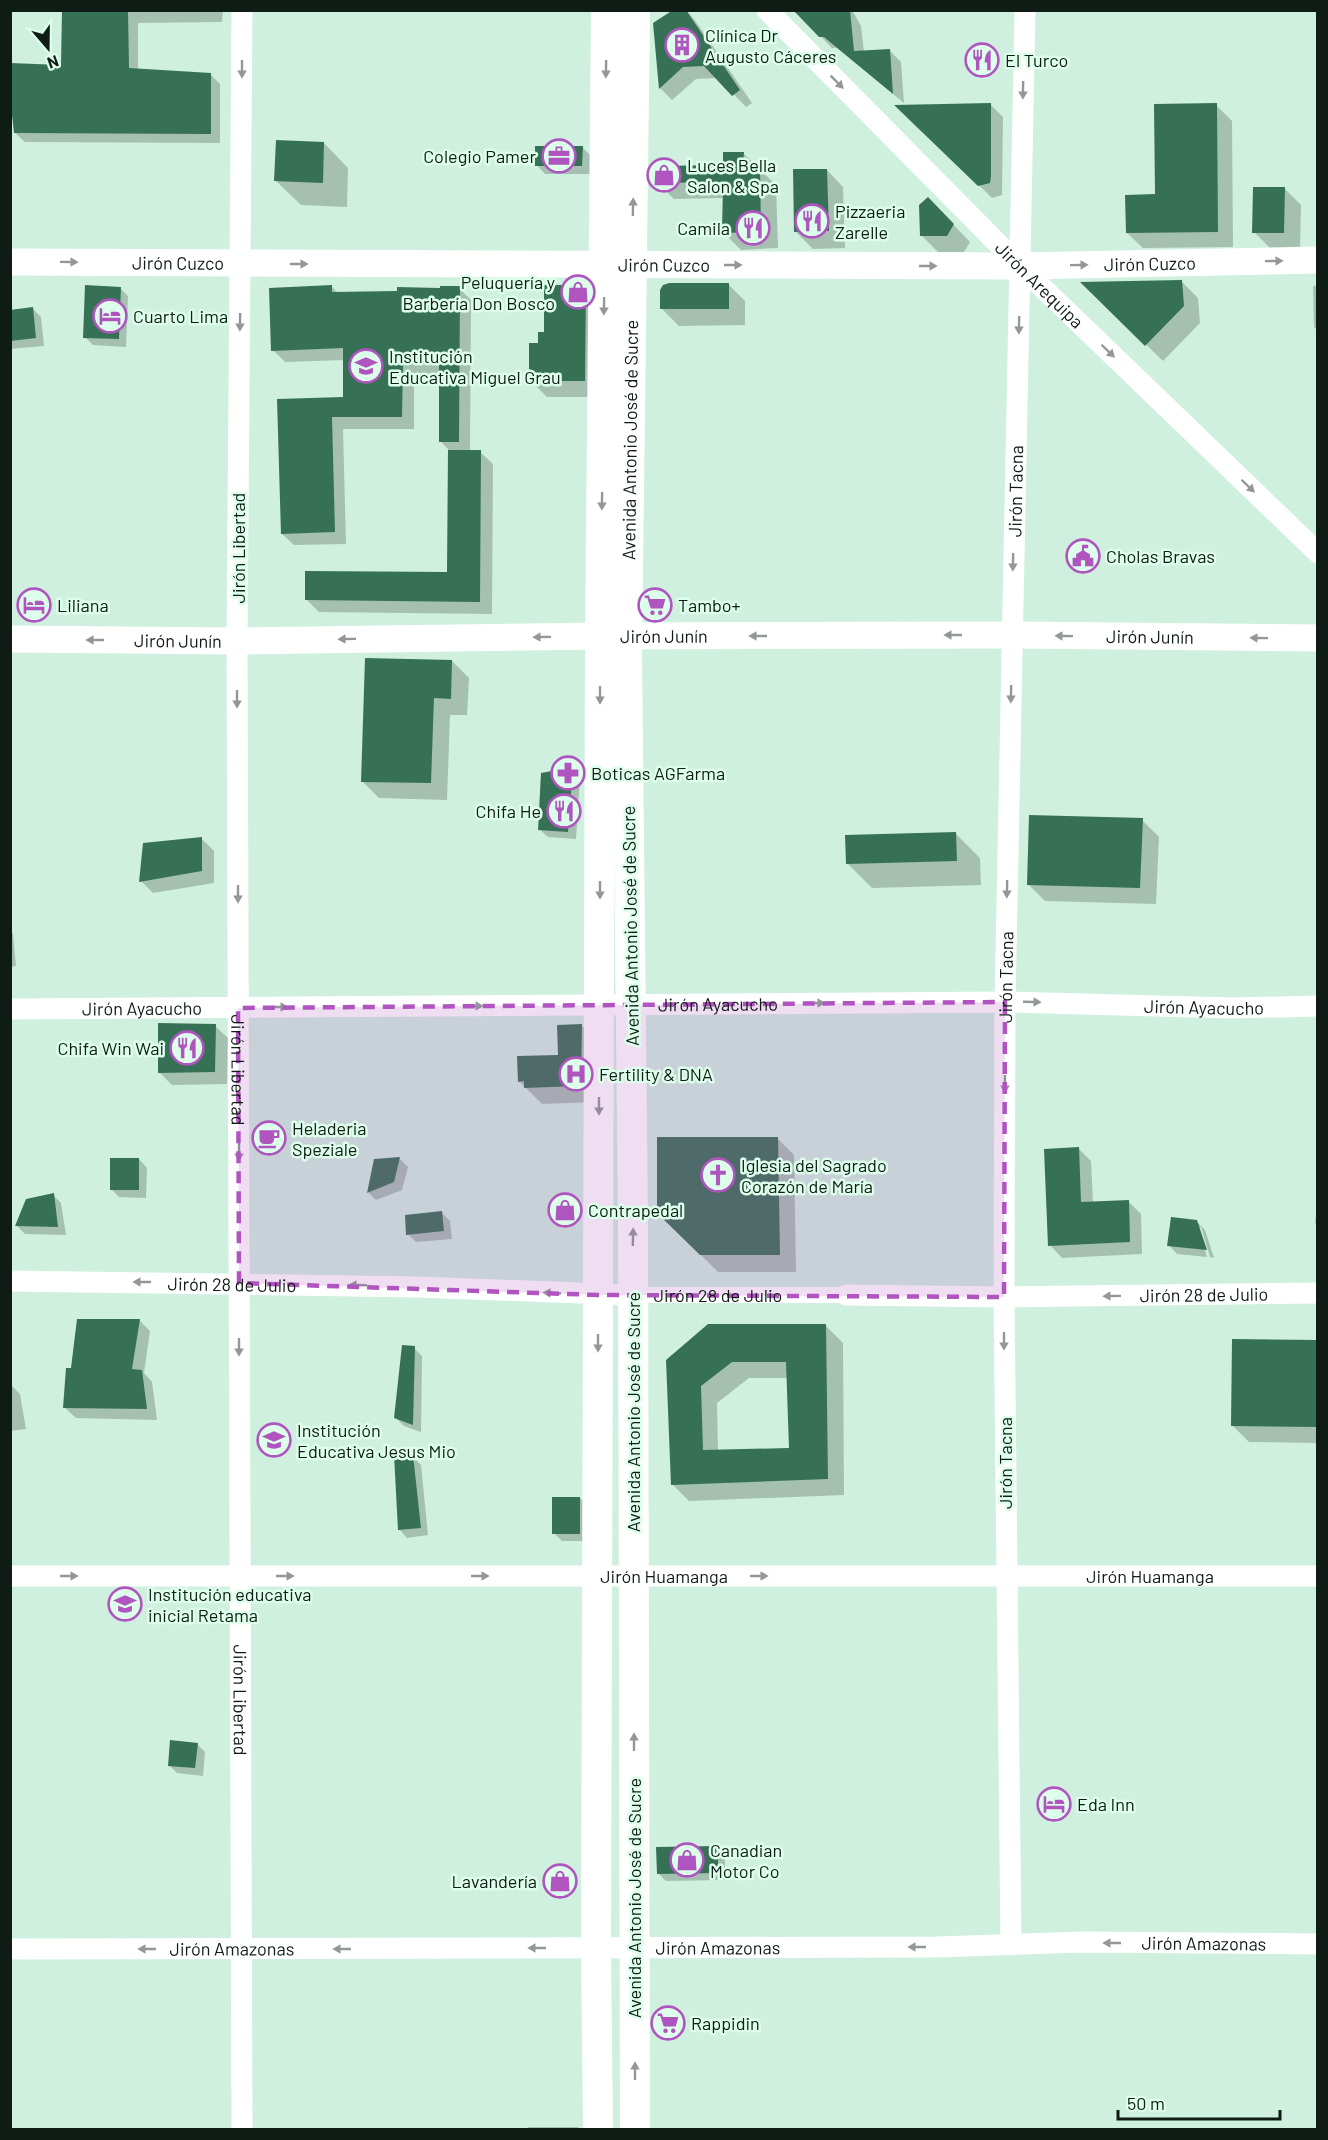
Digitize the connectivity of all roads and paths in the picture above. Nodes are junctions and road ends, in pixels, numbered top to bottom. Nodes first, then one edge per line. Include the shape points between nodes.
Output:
1 (242, 10) edge
2 (606, 10) edge
3 (635, 10) edge
4 (767, 10) edge
5 (1024, 10) edge
6 (1317, 260) edge
7 (10, 262) edge
8 (241, 264) junction
9 (618, 265) junction
10 (1020, 266) junction
11 (1317, 554) edge
12 (1012, 635) junction
13 (614, 636) junction
14 (1317, 638) edge
15 (10, 639) edge
16 (237, 641) junction
17 (1005, 1002) junction
18 (631, 1004) junction
19 (599, 1005) junction
20 (1317, 1006) edge
21 (238, 1008) junction
22 (10, 1009) edge
23 (10, 1281) edge
24 (239, 1283) junction
25 (1317, 1293) edge
26 (598, 1295) junction
27 (632, 1295) junction
28 (846, 1295) joint
29 (1004, 1297) junction
30 (10, 1576) edge
31 (239, 1576) junction
32 (598, 1576) junction
33 (633, 1576) junction
34 (1006, 1576) junction
35 (1317, 1576) edge
36 (1317, 1944) edge
37 (1011, 1945) junction
38 (596, 1948) junction
39 (634, 1948) junction
40 (10, 1949) edge
41 (240, 1949) junction
42 (242, 2130) edge
43 (598, 2130) edge
44 (635, 2130) edge

1 -> 8 street, Jirón Libertad
2 -> 9 main road, Avenida Antonio José de Sucre
9 -> 3 main road, Avenida Antonio José de Sucre
4 -> 10 street, Jirón Arequipa
5 -> 10 street, Jirón Tacna
10 -> 6 street, Jirón Cuzco
7 -> 8 street, Jirón Cuzco
8 -> 9 street, Jirón Cuzco
8 -> 16 street, Jirón Libertad
9 -> 10 street, Jirón Cuzco
9 - 13 main road, Avenida Antonio José de Sucre
10 -> 11 street, Jirón Arequipa
10 -> 12 street, Jirón Tacna
12 -> 13 street, Jirón Junín
14 -> 12 street, Jirón Junín
12 -> 17 street, Jirón Tacna
13 -> 16 street, Jirón Junín
13 - 18 main road, Avenida Antonio José de Sucre
13 -> 19 main road, Avenida Antonio José de Sucre
16 -> 15 street, Jirón Junín
16 -> 21 street, Jirón Libertad
18 -> 17 street, Jirón Ayacucho
17 -> 20 street, Jirón Ayacucho via 1233,1008
17 -> 29 street, Jirón Tacna
18 - 19 street, Jirón Ayacucho
27 -> 18 main road, Avenida Antonio José de Sucre
21 -> 19 street, Jirón Ayacucho
19 -> 26 main road, Avenida Antonio José de Sucre
21 - 22 street, Jirón Ayacucho
21 -> 24 street, Jirón Libertad
24 -> 23 street, Jirón 28 de Julio
26 -> 24 street, Jirón 28 de Julio
24 -> 31 street, Jirón Libertad
25 -> 29 street, Jirón 28 de Julio
26 - 27 street, Jirón 28 de Julio
26 -> 32 main road, Avenida Antonio José de Sucre
27 - 28 street, Jirón 28 de Julio
27 - 33 main road, Avenida Antonio José de Sucre
28 - 29 street, Jirón 28 de Julio
29 -> 34 street, Jirón Tacna
30 -> 31 street, Jirón Huamanga
31 -> 32 street, Jirón Huamanga
31 - 41 street, Jirón Libertad
32 - 33 street, Jirón Huamanga
32 - 38 main road, Avenida Antonio José de Sucre
33 -> 34 street, Jirón Huamanga
39 -> 33 main road, Avenida Antonio José de Sucre
34 - 35 street, Jirón Huamanga
34 - 37 street, Jirón Tacna
36 -> 37 street, Jirón Amazonas
37 -> 39 street, Jirón Amazonas
38 - 39 street, Jirón Amazonas
38 -> 41 street, Jirón Amazonas
38 - 43 main road, Avenida Antonio José de Sucre
44 -> 39 main road, Avenida Antonio José de Sucre
41 -> 40 street, Jirón Amazonas
41 - 42 street, Jirón Libertad

